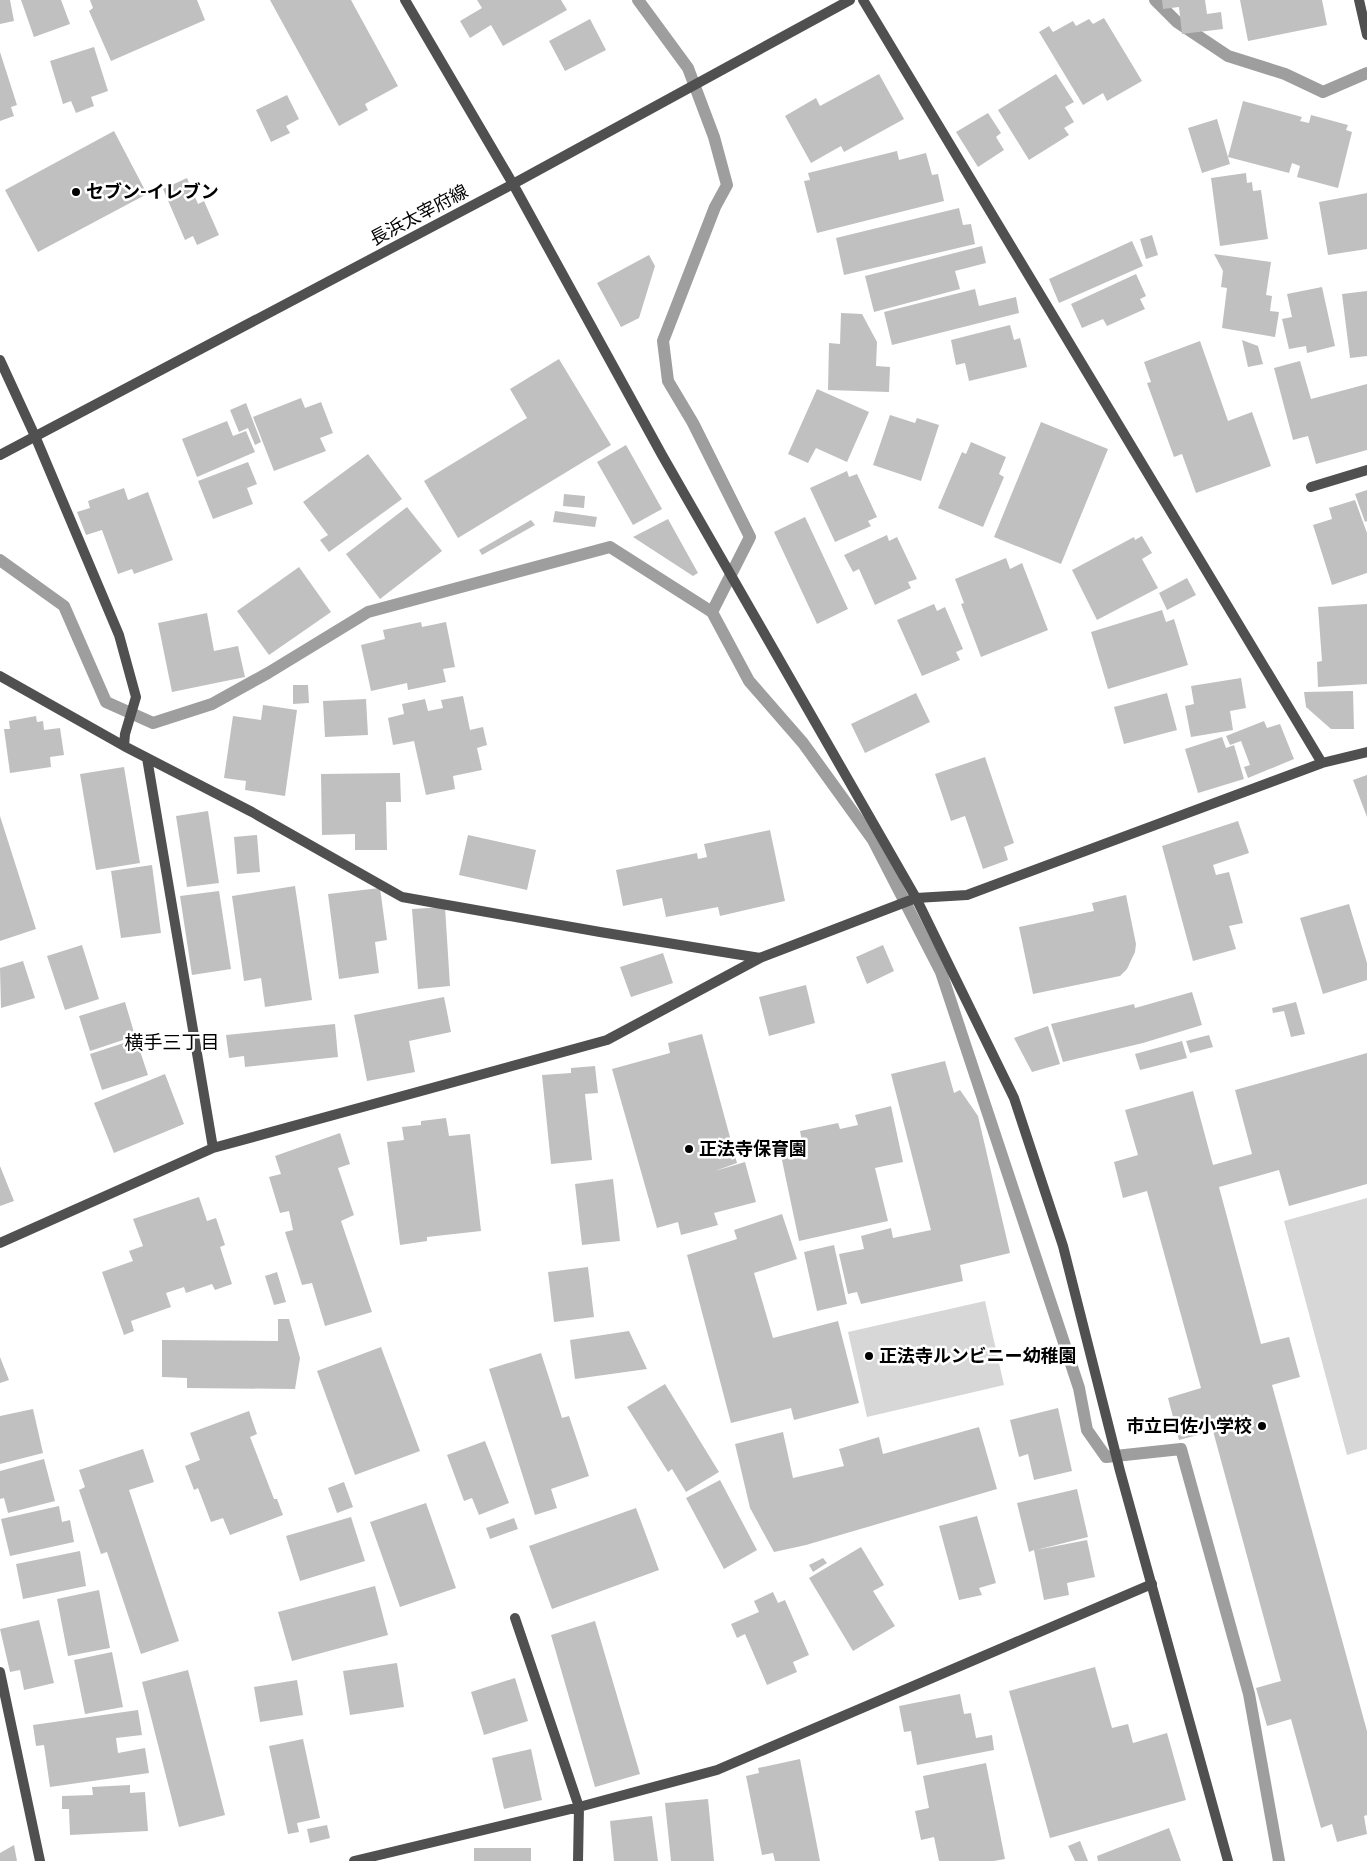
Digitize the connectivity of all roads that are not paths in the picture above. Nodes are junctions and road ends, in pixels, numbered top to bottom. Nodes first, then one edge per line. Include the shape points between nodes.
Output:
1 (405, 0) edge
2 (850, 0) edge
3 (863, 0) edge
4 (1360, 0) edge
5 (1367, 35) edge
6 (513, 184) junction
7 (0, 360) edge
8 (35, 436) junction
9 (0, 455) edge
10 (1367, 470) edge
11 (1311, 487) dead end
12 (0, 676) edge
13 (124, 746) junction
14 (1367, 752) edge
15 (147, 758) junction
16 (1322, 763) junction
17 (913, 899) junction
18 (760, 958) junction
19 (213, 1148) junction
20 (0, 1243) edge
21 (1152, 1584) junction
22 (514, 1618) dead end
23 (0, 1672) edge
24 (579, 1807) junction
25 (40, 1861) edge
26 (354, 1861) edge
27 (578, 1861) edge
28 (1228, 1861) edge

1 - 6 street
2 - 6 street, 長浜太宰府線
3 - 16 street
4 - 5 street
6 - 8 street, 長浜太宰府線
6 - 17 street
7 - 8 street
8 - 9 street, 長浜太宰府線
8 - 13 street via 119,635 136,697
10 - 11 street
12 - 13 street
13 - 15 street
14 - 16 street
15 - 18 street via 252,812 402,897
15 - 19 street
16 - 17 street via 967,895
17 - 18 street
17 - 21 street via 1014,1098 1063,1246
18 - 19 street via 607,1040
19 - 20 street
21 - 24 street via 717,1770
21 - 28 street
22 - 24 street
23 - 25 street
24 - 26 street
24 - 27 street

